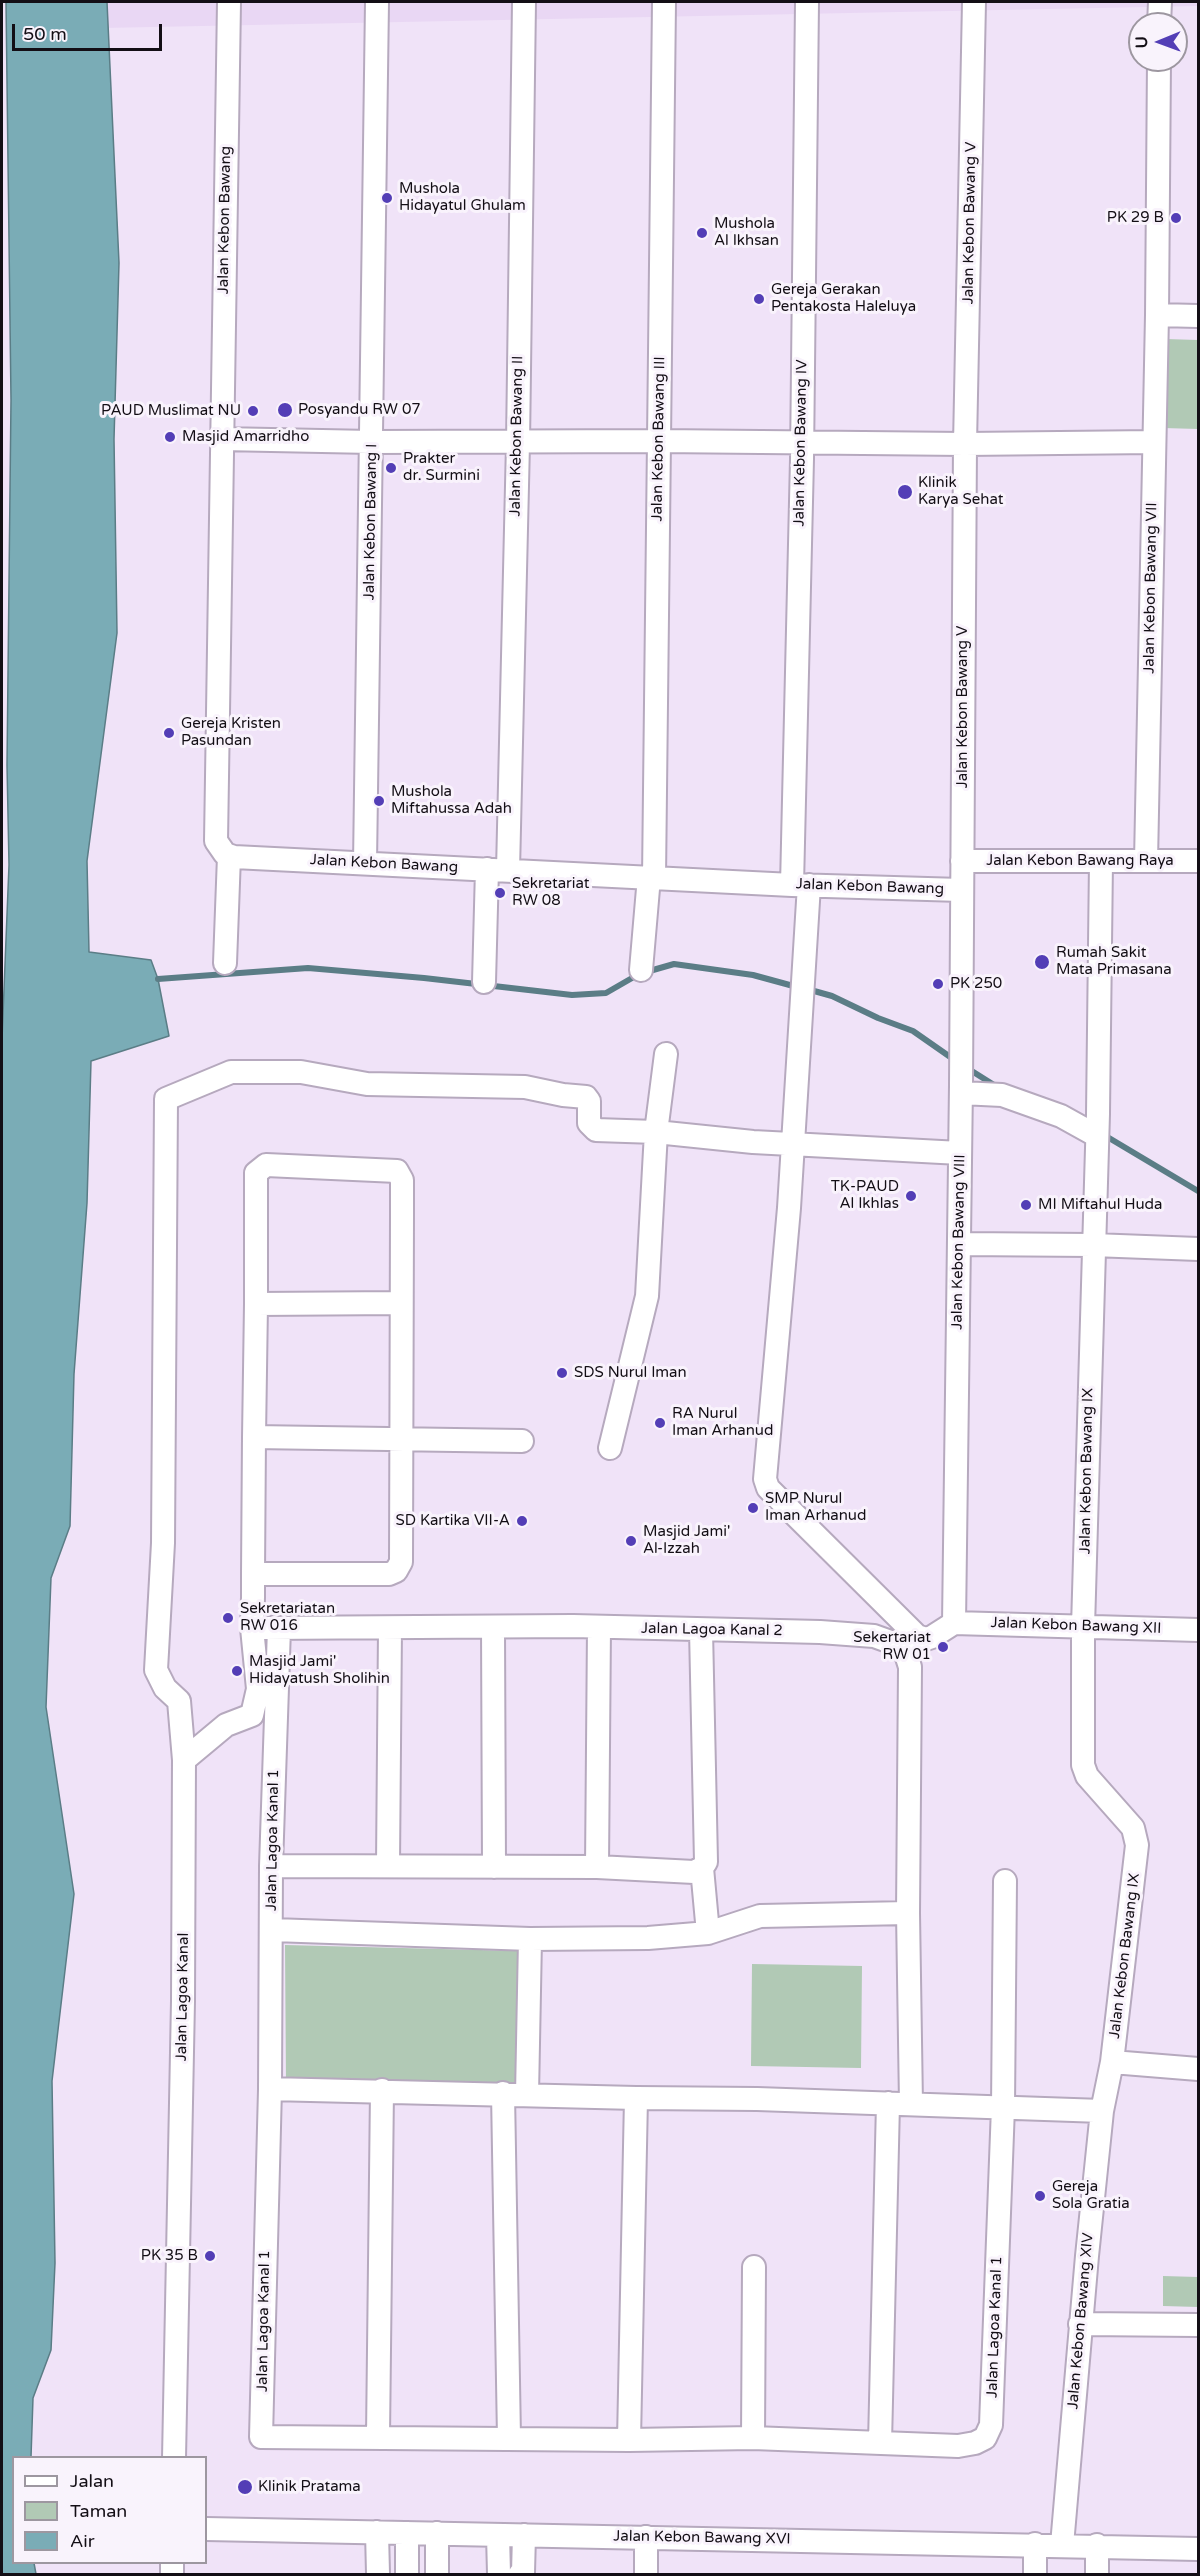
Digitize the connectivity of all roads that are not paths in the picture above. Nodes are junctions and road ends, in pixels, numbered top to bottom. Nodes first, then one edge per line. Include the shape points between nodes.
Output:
1 (229, 2) edge
2 (377, 2) edge
3 (524, 2) edge
4 (663, 2) edge
5 (807, 2) edge
6 (974, 2) edge
7 (1159, 72) edge
8 (1157, 315) junction
9 (1198, 316) edge
10 (221, 439) junction
11 (659, 441) junction
12 (372, 442) junction
13 (1154, 442) junction
14 (518, 443) junction
15 (802, 443) junction
16 (965, 444) junction
17 (229, 856) junction
18 (962, 861) junction
19 (1101, 861) junction
20 (1146, 861) junction
21 (1198, 861) edge
22 (365, 863) junction
23 (497, 870) junction
24 (652, 877) junction
25 (800, 885) junction
26 (961, 890) junction
27 (225, 963) dead end
28 (641, 970) dead end
29 (484, 982) dead end
30 (666, 1054) dead end
31 (961, 1089) junction
32 (1097, 1129) junction
33 (656, 1132) junction
34 (791, 1144) junction
35 (960, 1153) junction
36 (959, 1244) junction
37 (1092, 1245) junction
38 (1198, 1249) edge
39 (401, 1303) junction
40 (256, 1304) junction
41 (254, 1437) junction
42 (402, 1440) junction
43 (522, 1440) dead end
44 (610, 1448) dead end
45 (253, 1574) junction
46 (954, 1623) junction
47 (493, 1627) junction
48 (599, 1627) junction
49 (1083, 1627) junction
50 (252, 1628) junction
51 (279, 1628) junction
52 (390, 1628) junction
53 (701, 1630) junction
54 (1198, 1630) edge
55 (184, 1760) junction
56 (388, 1865) junction
57 (271, 1866) junction
58 (494, 1867) junction
59 (597, 1867) junction
60 (702, 1868) junction
61 (1005, 1881) dead end
62 (908, 1913) junction
63 (273, 1930) junction
64 (708, 1933) junction
65 (530, 1939) junction
66 (1112, 2062) junction
67 (1198, 2069) edge
68 (270, 2089) junction
69 (382, 2090) junction
70 (503, 2093) junction
71 (527, 2095) junction
72 (636, 2098) junction
73 (888, 2103) junction
74 (911, 2104) junction
75 (1004, 2107) junction
76 (1102, 2112) junction
77 (754, 2267) dead end
78 (1080, 2324) junction
79 (1198, 2325) edge
80 (378, 2436) junction
81 (509, 2438) junction
82 (753, 2438) junction
83 (629, 2440) junction
84 (880, 2443) junction
85 (174, 2456) edge
86 (207, 2529) edge
87 (377, 2532) junction
88 (407, 2533) junction
89 (437, 2534) junction
90 (498, 2535) junction
91 (524, 2535) junction
92 (646, 2537) junction
93 (1035, 2544) junction
94 (1062, 2545) junction
95 (1097, 2545) junction
96 (1198, 2549) edge
97 (378, 2574) edge
98 (407, 2574) edge
99 (437, 2574) edge
100 (499, 2574) edge
101 (520, 2574) edge
102 (646, 2574) edge
103 (1035, 2574) edge
104 (1097, 2574) edge

1 - 10 street, Jalan Kebon Bawang
2 - 12 street, Jalan Kebon Bawang I
3 - 14 street, Jalan Kebon Bawang II
4 - 11 street, Jalan Kebon Bawang III
5 - 15 street, Jalan Kebon Bawang IV
6 - 16 street, Jalan Kebon Bawang V
7 - 8 street, Jalan Kebon Bawang VII
8 - 9 street
8 - 13 street, Jalan Kebon Bawang VII
10 - 12 street
10 - 17 street, Jalan Kebon Bawang via 216,841
11 - 14 street
11 - 15 street
11 - 24 street, Jalan Kebon Bawang III
12 - 14 street
12 - 22 street, Jalan Kebon Bawang I
13 - 16 street
13 - 20 street, Jalan Kebon Bawang VII
14 - 23 street, Jalan Kebon Bawang II
15 - 16 street
15 - 25 street, Jalan Kebon Bawang IV
16 - 18 street, Jalan Kebon Bawang V
17 - 22 street, Jalan Kebon Bawang
17 - 27 street
18 - 19 street, Jalan Kebon Bawang Raya
18 - 26 street, Jalan Kebon Bawang VIII
19 - 20 street, Jalan Kebon Bawang Raya
19 - 32 street, Jalan Kebon Bawang IX
20 - 21 street, Jalan Kebon Bawang Raya
22 - 23 street, Jalan Kebon Bawang
23 - 24 street, Jalan Kebon Bawang
23 - 29 street, Jalan Kebon Bawang II
24 - 25 street, Jalan Kebon Bawang
24 - 28 street, Jalan Kebon Bawang III
25 - 26 street, Jalan Kebon Bawang
25 - 34 street, Jalan Kebon Bawang IV via 803,989
26 - 31 street, Jalan Kebon Bawang VIII
30 - 33 street
31 - 32 street via 1002,1095
31 - 35 street, Jalan Kebon Bawang VIII
32 - 37 street, Jalan Kebon Bawang IX
33 - 34 street
33 - 44 street via 647,1296
33 - 55 street, Jalan Lagoa Kanal via 592,1129 589,1101 582,1096 525,1088 367,1084 301,1072 231,1072 166,1099 163,1543 156,1670 165,1688 179,1701
34 - 35 street
34 - 46 street, Jalan Kebon Bawang IV via 765,1479 768,1488 917,1636 932,1637
35 - 36 street, Jalan Kebon Bawang VIII
36 - 37 street
36 - 46 street, Jalan Kebon Bawang VIII
37 - 38 street
37 - 49 street, Jalan Kebon Bawang IX
39 - 40 street
39 - 40 street via 402,1180 397,1171 266,1165 256,1173
39 - 42 street
40 - 41 street
41 - 42 street
41 - 45 street
42 - 43 street
42 - 45 street via 401,1562 396,1571
45 - 50 street
46 - 49 street, Jalan Kebon Bawang XII
47 - 48 street, Jalan Lagoa Kanal 2
47 - 52 street, Jalan Lagoa Kanal 2
47 - 58 street
48 - 53 street, Jalan Lagoa Kanal 2
48 - 59 street
49 - 54 street, Jalan Kebon Bawang XII
49 - 66 street, Jalan Kebon Bawang IX via 1083,1765 1087,1776 1134,1828 1137,1845
50 - 51 street, Jalan Lagoa Kanal 2
50 - 55 street via 258,1689 252,1715 226,1725
51 - 52 street, Jalan Lagoa Kanal 2
51 - 57 street, Jalan Lagoa Kanal 1
52 - 56 street
53 - 60 street via 706,1862
53 - 62 street, Jalan Lagoa Kanal 2 via 846,1633 887,1639 905,1652 910,1667
55 - 85 street, Jalan Lagoa Kanal
56 - 57 street
56 - 58 street
57 - 63 street, Jalan Lagoa Kanal 1
58 - 59 street
59 - 60 street via 694,1872
60 - 64 street
61 - 75 street, Jalan Lagoa Kanal 1
62 - 64 street via 760,1916
62 - 74 street, Jalan Lagoa Kanal 2
63 - 65 street
63 - 68 street, Jalan Lagoa Kanal 1
64 - 65 street
65 - 71 street
66 - 67 street
66 - 76 street, Jalan Kebon Bawang XIV
68 - 69 street
68 - 80 street, Jalan Lagoa Kanal 1 via 261,2437
69 - 70 street
69 - 80 street
70 - 71 street
70 - 81 street
71 - 72 street
72 - 73 street
72 - 83 street
73 - 74 street
73 - 84 street
74 - 75 street
75 - 76 street
75 - 84 street, Jalan Lagoa Kanal 1 via 992,2425 989,2433 975,2444
76 - 78 street, Jalan Kebon Bawang XIV
77 - 82 street
78 - 79 street
78 - 94 street, Jalan Kebon Bawang XIV
80 - 81 street, Jalan Lagoa Kanal 1
81 - 83 street, Jalan Lagoa Kanal 1
82 - 83 street, Jalan Lagoa Kanal 1
82 - 84 street, Jalan Lagoa Kanal 1
86 - 87 street, Jalan Kebon Bawang XVI
87 - 88 street, Jalan Kebon Bawang XVI
87 - 97 street
88 - 89 street, Jalan Kebon Bawang XVI
88 - 98 street
89 - 90 street, Jalan Kebon Bawang XVI
89 - 99 street
90 - 91 street, Jalan Kebon Bawang XVI
90 - 100 street
91 - 92 street, Jalan Kebon Bawang XVI
91 - 101 street
92 - 93 street, Jalan Kebon Bawang XVI
92 - 102 street
93 - 94 street, Jalan Kebon Bawang XVI
93 - 103 street
94 - 95 street, Jalan Kebon Bawang XVI
95 - 96 street, Jalan Kebon Bawang XVI
95 - 104 street

